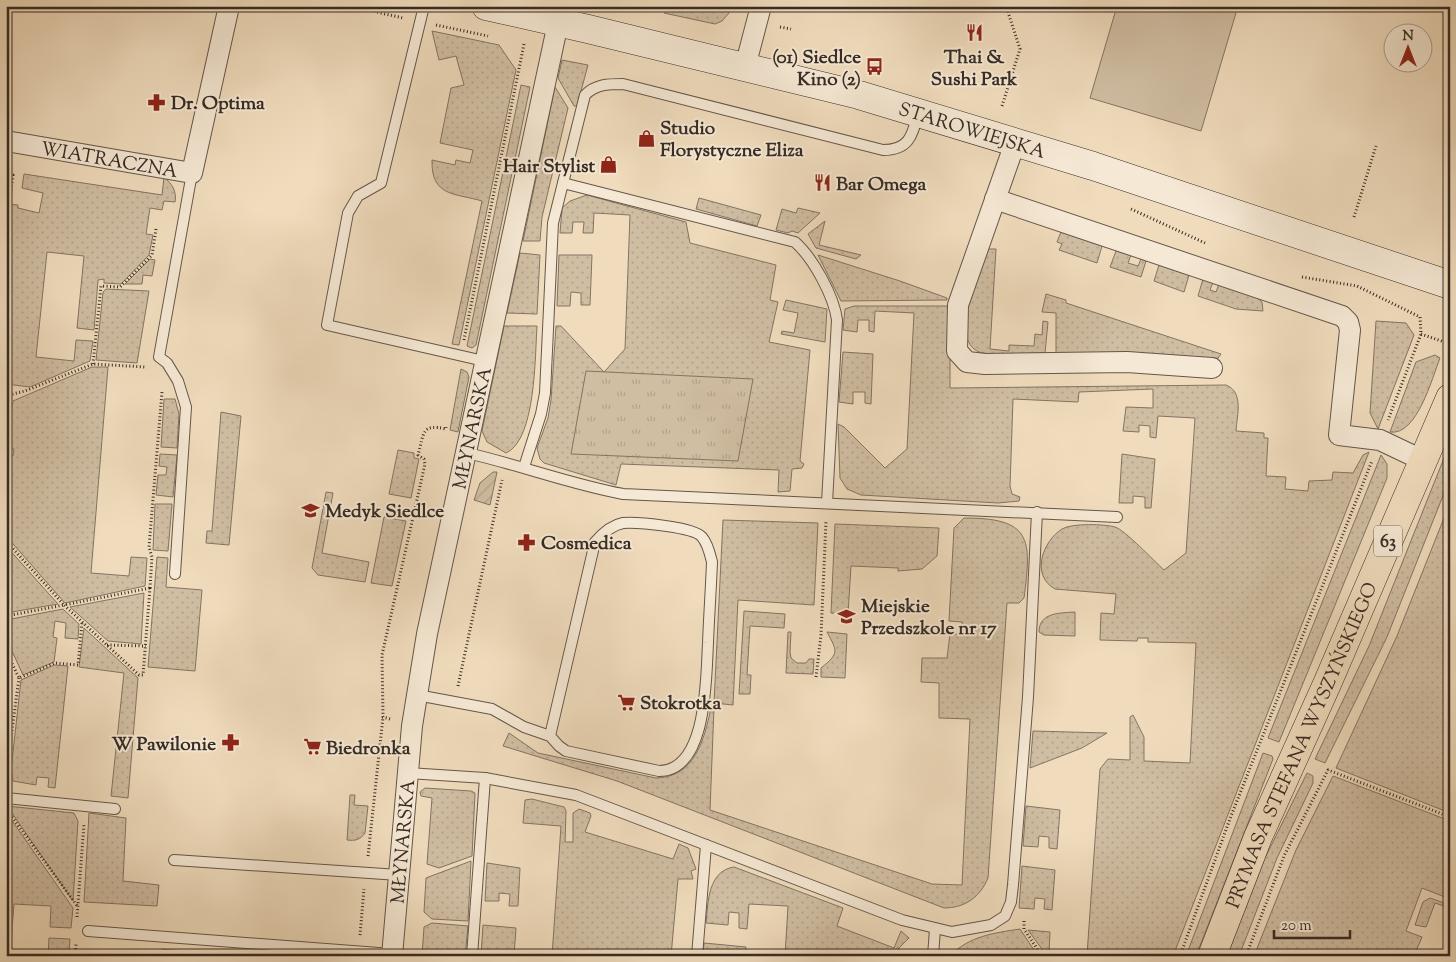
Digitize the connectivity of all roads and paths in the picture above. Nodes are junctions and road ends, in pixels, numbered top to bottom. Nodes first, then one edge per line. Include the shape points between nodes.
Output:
1 (229, 6) edge
2 (424, 6) edge
3 (486, 6) edge
4 (761, 6) edge
5 (1006, 6) edge
6 (558, 23) junction
7 (780, 27) dead end
8 (791, 29) dead end
9 (524, 44) dead end
10 (745, 66) junction
11 (1002, 106) dead end
12 (918, 113) junction
13 (6, 141) edge
14 (1015, 142) junction
15 (1376, 146) dead end
16 (192, 173) junction
17 (6, 174) edge
18 (563, 183) junction
19 (6, 199) edge
20 (995, 199) junction
21 (1124, 206) dead end
22 (1354, 217) dead end
23 (156, 229) dead end
24 (1212, 247) dead end
25 (1300, 277) dead end
26 (1450, 285) edge
27 (1421, 334) junction
28 (1450, 344) edge
29 (460, 357) junction
30 (484, 361) junction
31 (92, 364) junction
32 (149, 367) dead end
33 (1212, 368) dead end
34 (6, 387) edge
35 (162, 387) dead end
36 (9, 395) junction
37 (1450, 398) edge
38 (6, 417) edge
39 (447, 420) dead end
40 (1380, 440) junction
41 (467, 453) junction
42 (1422, 460) junction
43 (511, 463) junction
44 (524, 467) junction
45 (827, 503) junction
46 (1037, 512) junction
47 (1117, 517) dead end
48 (6, 541) edge
49 (175, 574) dead end
50 (150, 588) junction
51 (64, 605) junction
52 (6, 616) edge
53 (82, 622) junction
54 (107, 645) junction
55 (146, 646) junction
56 (6, 651) edge
57 (816, 677) dead end
58 (19, 678) junction
59 (417, 695) junction
60 (455, 701) junction
61 (383, 717) junction
62 (412, 726) junction
63 (550, 736) junction
64 (408, 773) junction
65 (6, 776) edge
66 (486, 778) junction
67 (6, 798) edge
68 (85, 806) junction
69 (6, 809) edge
70 (115, 809) dead end
71 (1450, 817) edge
72 (706, 845) junction
73 (174, 860) dead end
74 (366, 872) junction
75 (399, 875) junction
76 (78, 907) junction
77 (1008, 910) junction
78 (77, 927) dead end
79 (935, 929) junction
80 (88, 930) dead end
81 (76, 936) dead end
82 (358, 951) junction
83 (392, 955) edge
84 (75, 956) edge
85 (472, 956) edge
86 (697, 956) edge
87 (934, 956) edge
88 (1042, 956) edge
89 (1180, 956) edge
90 (1212, 956) edge
91 (1246, 956) edge

1 - 16 street, WIATRACZNA
2 - 29 lane via 381,183 358,196 348,213 327,325
3 - 6 main road, STAROWIEJSKA
4 - 10 street
5 - 11 path via 1020,49
6 - 10 main road, STAROWIEJSKA
6 - 30 street, MŁYNARSKA
7 - 8 path
9 - 29 path
10 - 12 main road, STAROWIEJSKA
12 - 14 main road, STAROWIEJSKA
12 - 18 lane via 912,135 905,144 883,150 623,84 595,86 585,94
13 - 16 street, WIATRACZNA
14 - 20 street
14 - 26 main road, STAROWIEJSKA
15 - 22 path
16 - 49 lane via 159,357 167,363 178,381 186,408
17 - 19 path via 13,175 10,198
18 - 44 lane via 553,223 545,393
18 - 45 lane via 795,242 809,255 837,320
20 - 33 street via 958,305 957,351 967,362 1128,362
20 - 40 street via 1342,316 1350,330 1340,436
21 - 24 path
23 - 31 path via 152,255 120,287 101,286
25 - 27 path via 1339,281 1382,296 1417,313 1422,321
27 - 28 path
27 - 40 path
29 - 30 lane
30 - 41 street, MŁYNARSKA
31 - 32 path
31 - 36 path
34 - 36 path via 10,388
35 - 50 path
36 - 38 path
37 - 42 main road, PRYMASA STEFANA WYSZYŃSKIEGO / 63
39 - 61 path via 446,429 432,426 424,432 418,455 425,464 382,655
40 - 42 street
40 - 89 path via 1231,816
41 - 43 lane
41 - 59 street, MŁYNARSKA via 427,634
42 - 90 main road, PRYMASA STEFANA WYSZYŃSKIEGO / 63 via 1324,692 1258,837
43 - 44 lane
43 - 60 path via 501,484
44 - 45 lane via 623,494
45 - 46 lane
45 - 57 path
46 - 47 lane
46 - 77 lane via 1028,697 1013,885
48 - 51 path
50 - 51 path
50 - 55 path
51 - 52 path
51 - 53 path
53 - 54 path
53 - 58 path via 78,665 55,663
54 - 55 path
54 - 55 path via 139,675 144,675
56 - 58 path
58 - 65 path
59 - 60 lane
59 - 62 street, MŁYNARSKA
60 - 63 lane via 492,709 524,727
61 - 62 path
61 - 74 path
62 - 64 street, MŁYNARSKA
63 - 63 lane via 566,751 659,771 673,768 687,756 700,726 704,700 712,562 702,536 683,528 623,523 602,534 595,542
64 - 66 lane
64 - 75 street, MŁYNARSKA
66 - 72 lane via 576,795
66 - 85 lane
67 - 68 lane
68 - 70 lane
68 - 76 path
69 - 76 path
71 - 91 path via 1328,770 1284,856
72 - 79 lane via 902,920
72 - 86 lane
73 - 74 lane
74 - 75 lane
74 - 82 path
75 - 83 street, MŁYNARSKA
76 - 78 path
77 - 79 lane via 1001,920 991,925 952,932
77 - 88 path via 1025,912 1024,929
79 - 87 lane
80 - 82 lane
81 - 84 path
82 - 83 lane

